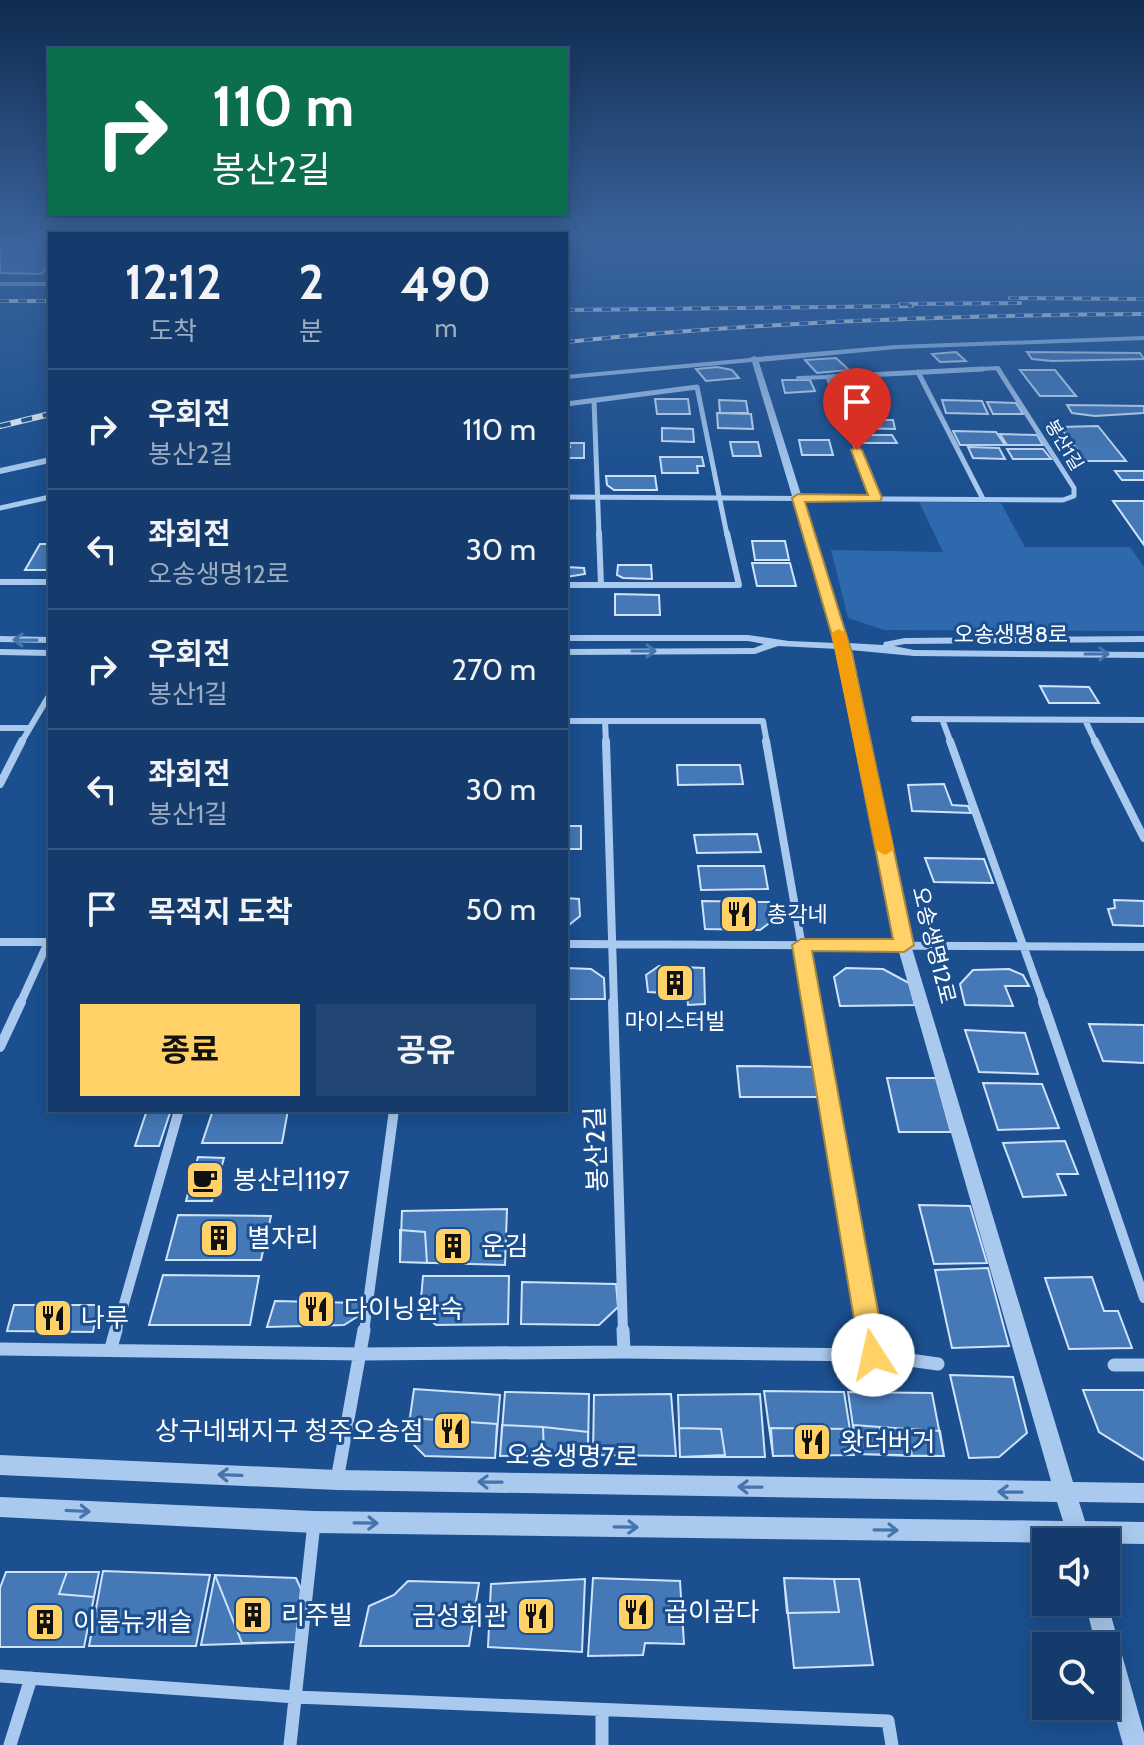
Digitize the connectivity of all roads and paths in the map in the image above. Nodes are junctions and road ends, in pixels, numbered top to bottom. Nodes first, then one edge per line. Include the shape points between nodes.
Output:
1 (1144, 338) edge
2 (754, 358) junction
3 (918, 372) junction
4 (568, 377) edge
5 (828, 377) junction
6 (798, 378) dead end
7 (594, 400) junction
8 (568, 404) edge
9 (48, 460) edge
10 (0, 471) edge
11 (48, 497) edge
12 (568, 497) edge
13 (597, 497) junction
14 (718, 497) junction
15 (798, 498) junction
16 (876, 498) junction
17 (983, 499) junction
18 (0, 508) edge
19 (0, 582) edge
20 (48, 582) edge
21 (568, 585) edge
22 (601, 585) junction
23 (568, 638) edge
24 (0, 639) edge
25 (1144, 639) edge
26 (48, 640) edge
27 (775, 644) junction
28 (842, 645) junction
29 (879, 646) junction
30 (0, 652) edge
31 (568, 652) edge
32 (48, 653) edge
33 (1144, 655) edge
34 (48, 697) edge
35 (914, 719) dead end
36 (942, 719) junction
37 (1085, 720) junction
38 (1144, 720) edge
39 (568, 721) edge
40 (605, 721) junction
41 (0, 728) edge
42 (28, 728) junction
43 (0, 784) edge
44 (1144, 838) edge
45 (48, 941) edge
46 (0, 942) edge
47 (48, 943) edge
48 (568, 944) edge
49 (612, 944) junction
50 (801, 945) junction
51 (904, 945) junction
52 (1024, 946) junction
53 (1144, 947) edge
54 (0, 1047) edge
55 (178, 1112) edge
56 (394, 1112) edge
57 (1144, 1298) edge
58 (111, 1348) junction
59 (0, 1349) edge
60 (624, 1352) junction
61 (361, 1354) junction
62 (873, 1355) junction
63 (938, 1364) dead end
64 (1114, 1365) dead end
65 (1144, 1365) edge
66 (0, 1465) edge
67 (337, 1480) junction
68 (1065, 1493) junction
69 (1144, 1493) edge
70 (0, 1507) edge
71 (314, 1522) junction
72 (1076, 1528) edge
73 (1144, 1533) edge
74 (1120, 1535) edge
75 (1032, 1537) edge
76 (1100, 1616) edge
77 (0, 1676) edge
78 (31, 1678) junction
79 (295, 1697) junction
80 (602, 1710) junction
81 (10, 1745) edge
82 (290, 1745) edge
83 (602, 1745) edge
84 (892, 1745) edge
85 (1135, 1745) edge

1 - 2 street
2 - 4 street
2 - 15 street, 오송생명12로
3 - 5 street
3 - 17 street
3 - 17 street, 봉산1길 via 991,367 1003,372 1074,488 1074,496 1063,500
5 - 6 lane
5 - 16 street
7 - 8 street
7 - 13 street
7 - 14 street via 697,387
9 - 10 street
11 - 18 street
12 - 13 street, 봉산1길
13 - 14 street, 봉산1길
13 - 22 street
14 - 15 street, 봉산1길
14 - 22 street via 739,585
15 - 16 street, 봉산1길
15 - 28 street, 오송생명12로
16 - 17 street, 봉산1길
19 - 20 street
21 - 22 street
23 - 27 street, 오송생명8로 via 748,638
26 -> 24 street
25 - 29 street, 오송생명8로 via 905,641
27 - 28 street, 오송생명8로
31 -> 27 street, 오송생명8로 via 755,651
28 - 29 street, 오송생명8로
28 - 51 street, 오송생명12로
29 -> 33 street, 오송생명8로 via 914,653
30 - 32 street
34 - 42 street
35 - 36 street
36 - 37 street
36 - 52 street
37 - 38 street
37 - 44 street
39 - 40 street
40 - 49 street, 봉산2길
40 - 50 street via 763,721
41 - 42 street
42 - 43 street
45 - 46 street
47 - 54 street
48 - 49 street
49 - 50 street
49 - 60 street, 봉산2길
50 - 51 street
50 - 62 street
51 - 52 street
51 - 68 street, 오송생명12로
52 - 53 street
52 - 57 street
55 - 58 street
56 - 61 street
58 - 59 street
58 - 61 street
60 - 61 street
60 - 62 street
61 - 67 street
62 - 63 street
64 - 65 street
67 -> 66 street, 오송생명7로
68 -> 67 street, 오송생명7로
68 - 69 street, 오송생명7로
68 - 72 street, 오송생명12로
70 -> 71 street
71 -> 75 street
71 - 79 street
73 - 74 street
76 - 85 street
77 - 78 street
78 - 79 street
78 - 81 street
79 - 80 street
79 - 82 street
80 - 83 street
80 - 84 street via 888,1721

